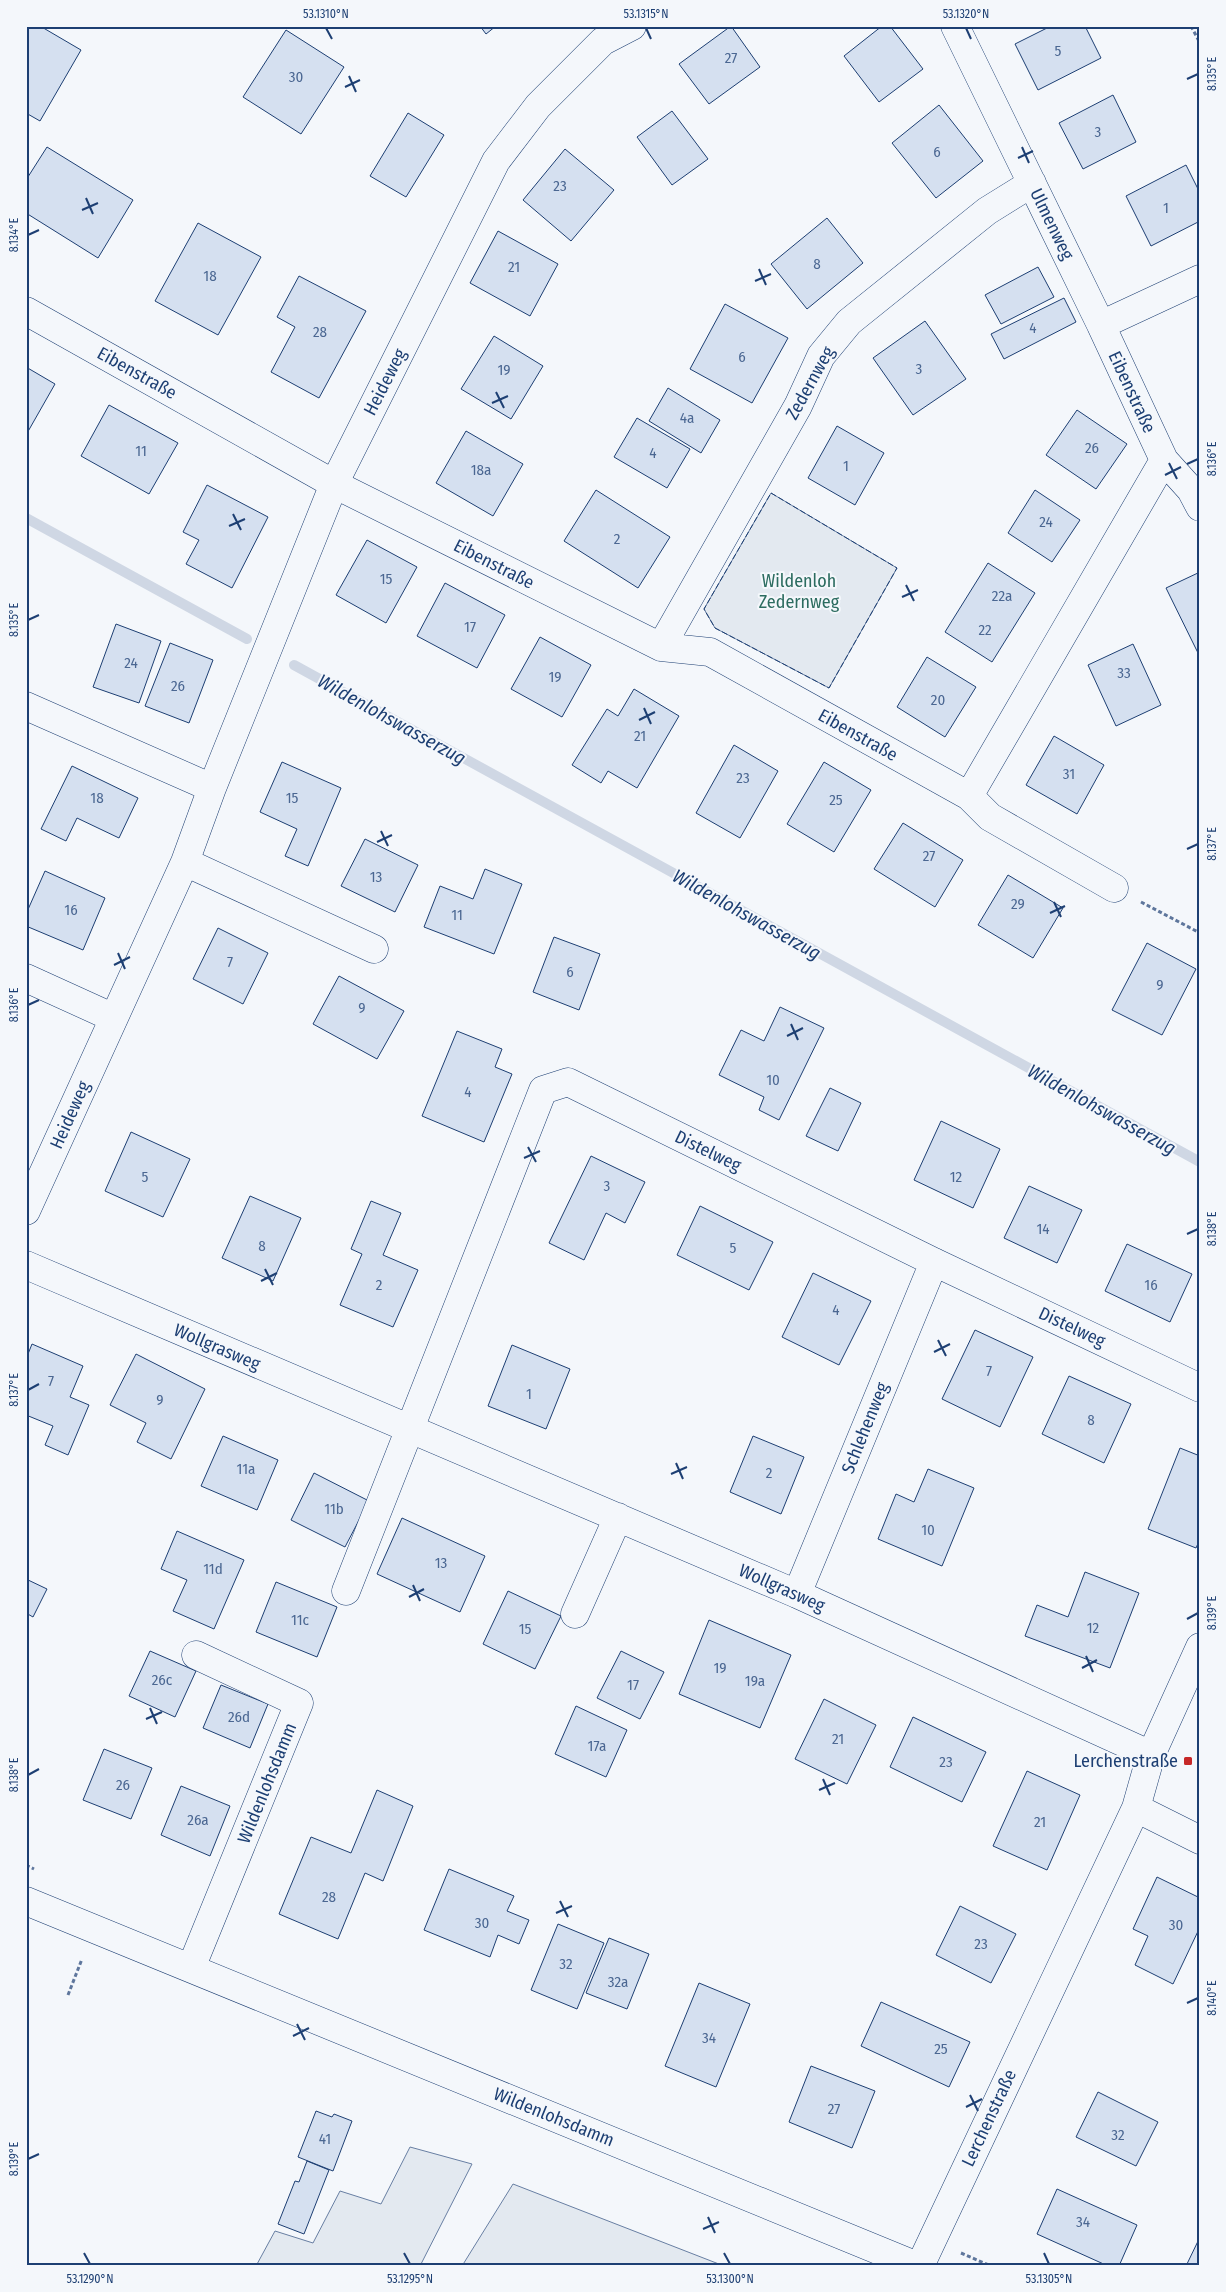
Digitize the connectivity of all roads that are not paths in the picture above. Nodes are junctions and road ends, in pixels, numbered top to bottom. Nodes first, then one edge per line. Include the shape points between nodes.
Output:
1 (632, 26) edge
2 (955, 26) edge
3 (1032, 183) junction
4 (1200, 279) edge
5 (26, 311) edge
6 (1101, 325) junction
7 (1164, 460) junction
8 (334, 484) junction
9 (1200, 507) edge
10 (661, 647) junction
11 (26, 706) edge
12 (212, 788) junction
13 (969, 796) junction
14 (185, 862) junction
15 (1114, 888) road end
16 (374, 949) dead end
17 (26, 978) edge
18 (114, 1018) junction
19 (26, 1211) edge
20 (934, 1262) junction
21 (26, 1265) edge
22 (1200, 1388) edge
23 (409, 1428) junction
24 (618, 1517) junction
25 (346, 1591) dead end
26 (797, 1594) junction
27 (574, 1614) dead end
28 (1200, 1646) edge
29 (196, 1655) dead end
30 (1191, 1689) edge
31 (1152, 1755) junction
32 (1136, 1808) junction
33 (1200, 1840) edge
34 (26, 1901) edge
35 (191, 1968) junction
36 (918, 2266) edge

1 - 8 street, Heideweg via 602,41 538,106 496,161
2 - 3 street, Ulmenweg
3 - 6 street, Ulmenweg
3 - 10 street, Zedernweg via 986,211 849,322 821,356 798,406
4 - 6 street
5 - 8 street, Eibenstraße
6 - 7 street, Eibenstraße
7 - 9 street, Eibenstraße via 1191,490
7 - 13 street
8 - 10 street, Eibenstraße
8 - 12 street, Heideweg
10 - 13 street, Eibenstraße via 710,652
11 - 12 street
12 - 14 street, Heideweg
13 - 15 street, Eibenstraße via 990,817
14 - 16 street
14 - 18 street, Heideweg
17 - 18 street
18 - 19 street, Heideweg
20 - 22 street, Distelweg
20 - 23 street, Distelweg via 568,1082 543,1090
20 - 26 street, Schlehenweg
21 - 23 street, Wollgrasweg
23 - 24 street, Wollgrasweg
23 - 25 street
24 - 26 street, Wollgrasweg
24 - 27 street
26 - 31 street, Wollgrasweg
28 - 30 street, Lerchenstraße
29 - 35 street, Wildenlohsdamm via 299,1703
30 - 31 street, Lerchenstraße
31 - 32 street, Lerchenstraße
32 - 33 street
32 - 36 street, Lerchenstraße
34 - 35 street, Wildenlohsdamm
35 - 36 street, Wildenlohsdamm

